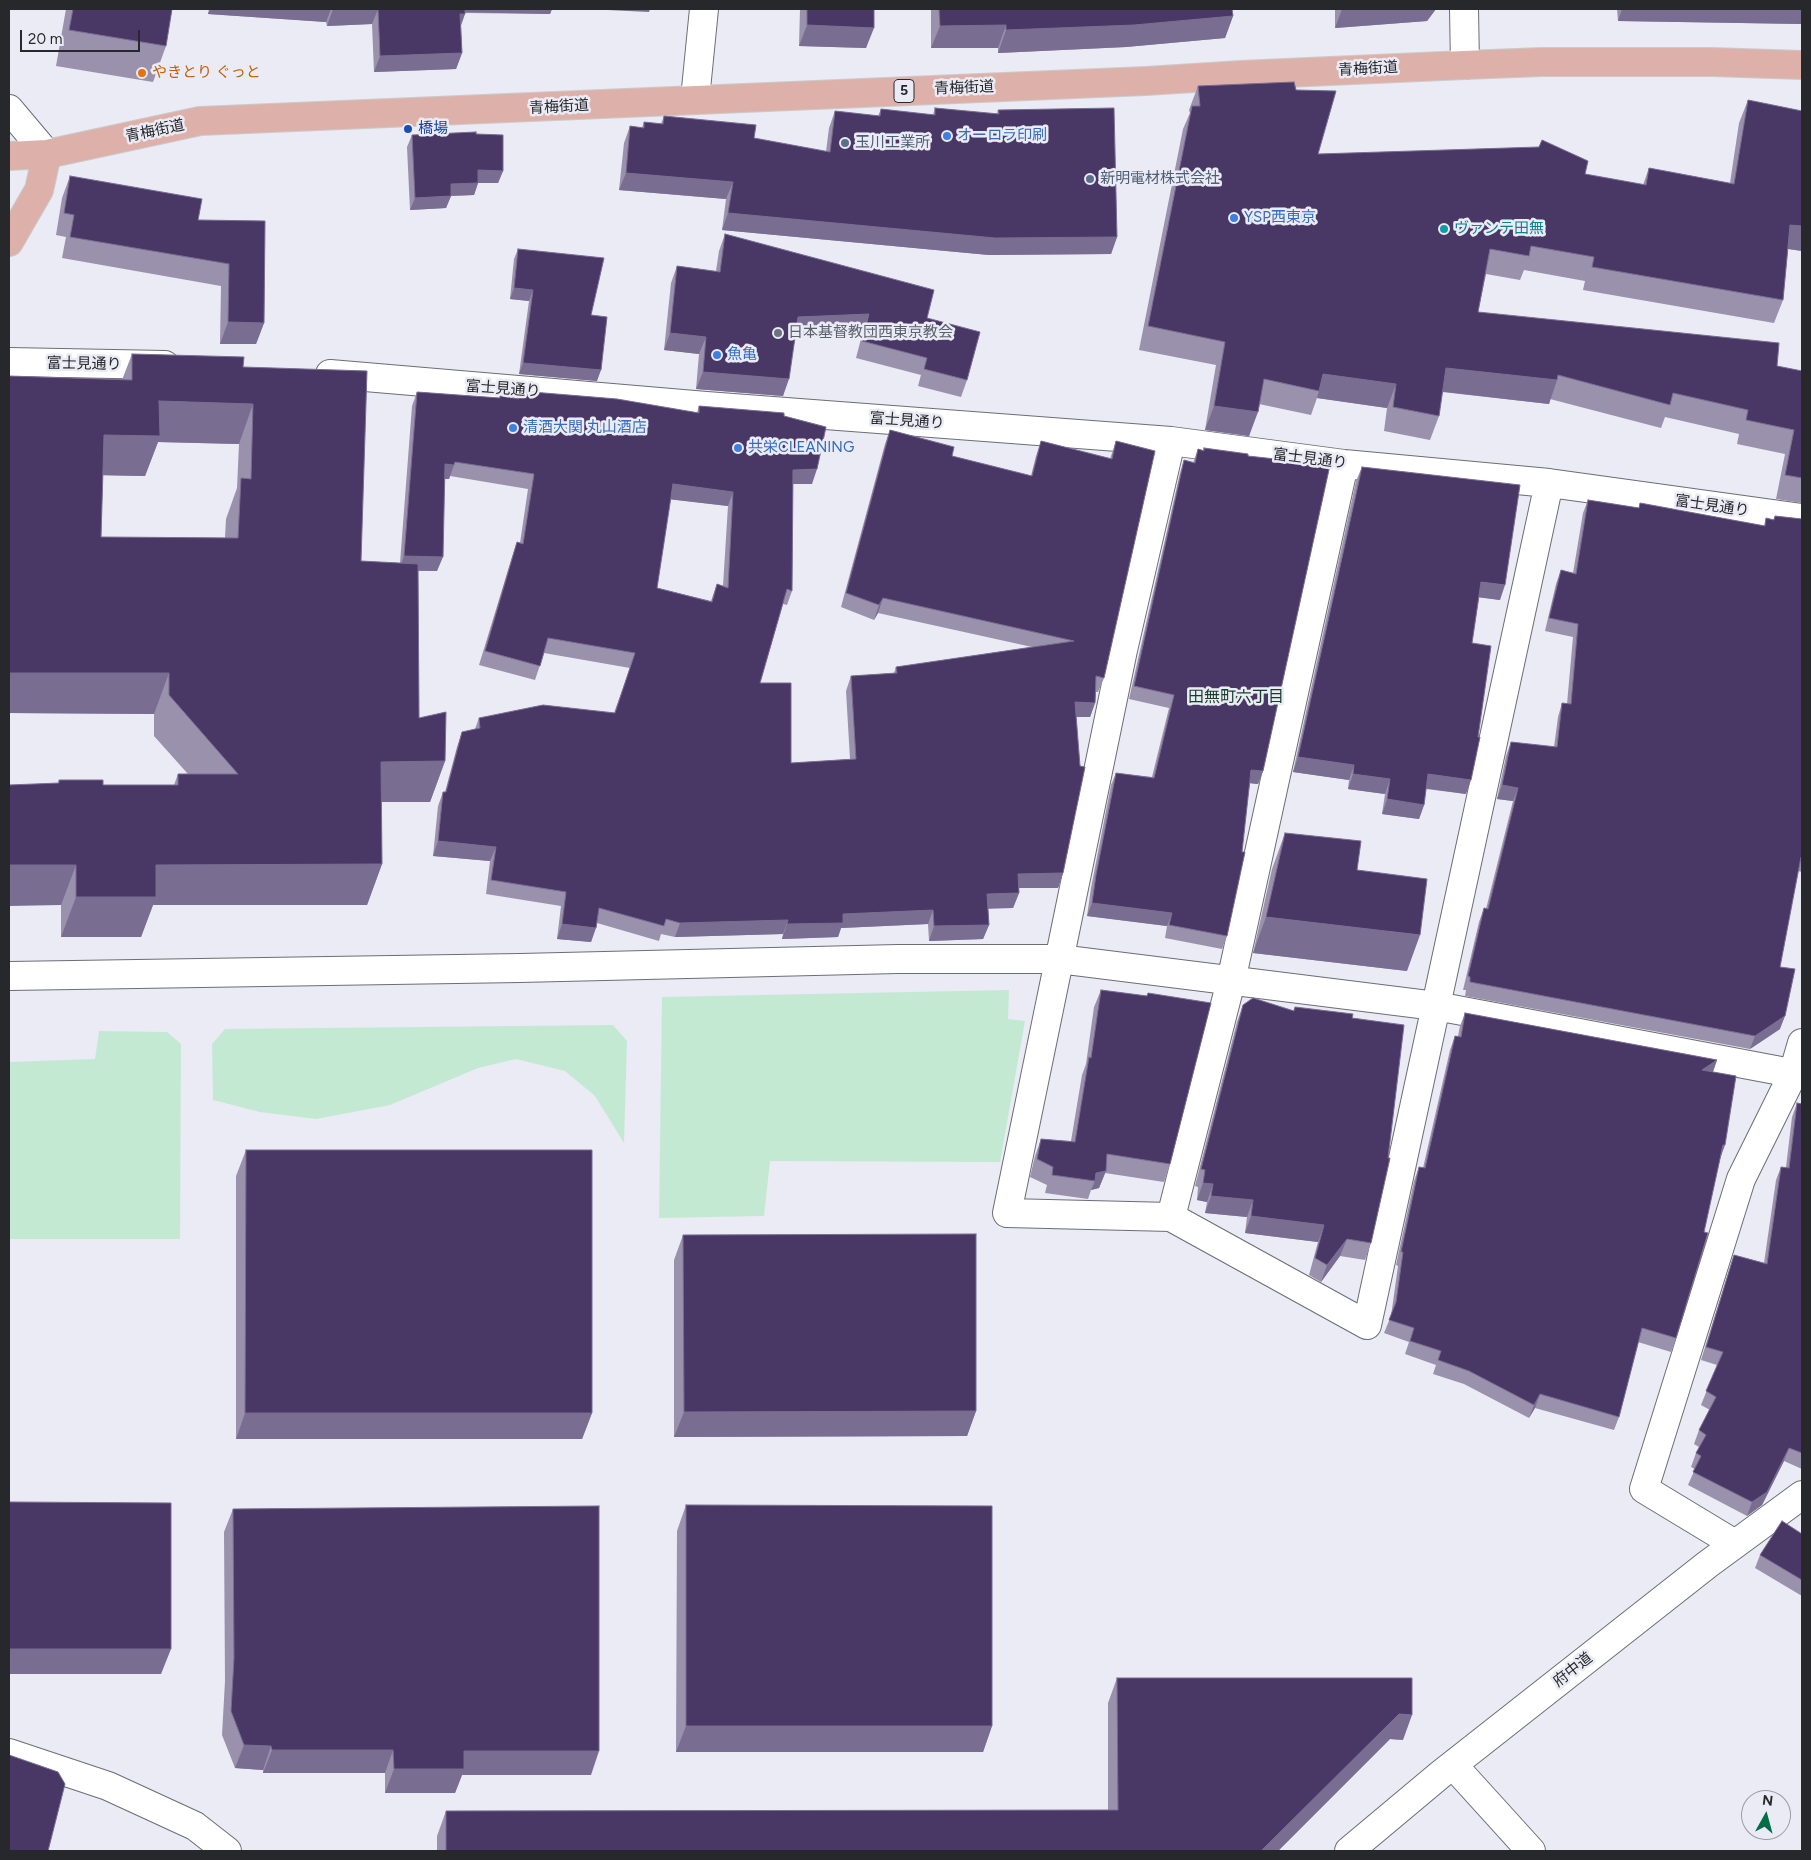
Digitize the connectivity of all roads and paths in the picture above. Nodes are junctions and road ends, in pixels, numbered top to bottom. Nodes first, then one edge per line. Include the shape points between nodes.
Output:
1 (704, 9) edge
2 (1464, 9) edge
3 (1465, 65) junction
4 (1802, 65) edge
5 (696, 99) junction
6 (9, 109) edge
7 (47, 154) junction
8 (9, 156) edge
9 (9, 242) edge
10 (9, 362) edge
11 (187, 366) edge
12 (303, 371) edge
13 (1171, 441) junction
14 (1344, 464) junction
15 (1549, 483) junction
16 (1802, 518) edge
17 (1058, 959) junction
18 (9, 976) edge
19 (1232, 981) junction
20 (1436, 1006) junction
21 (1802, 1043) edge
22 (1798, 1075) edge
23 (1171, 1217) junction
24 (1802, 1495) edge
25 (1735, 1544) junction
26 (9, 1753) edge
27 (1453, 1765) junction
28 (228, 1851) edge
29 (1349, 1851) edge
30 (1531, 1851) edge

1 - 5 street
2 - 3 street
3 - 4 main road, 青梅街道 / 5 via 1542,62
3 - 5 main road, 青梅街道 / 5 via 1118,83
5 - 7 main road, 青梅街道 / 5 via 200,121
6 - 7 street
7 - 8 main road, 青梅街道 / 5
7 - 9 main road via 39,190
10 - 11 street, 富士見通り
12 - 13 street, 富士見通り
13 - 14 street, 富士見通り
13 - 17 street
14 - 15 street, 富士見通り
14 - 19 street
15 - 16 street, 富士見通り
15 - 20 street
17 - 18 street via 889,959
17 - 19 street
17 - 23 street via 1007,1213
19 - 20 street
19 - 23 street
20 - 22 street
20 - 23 street via 1367,1325
21 - 22 street
22 - 25 street via 1741,1179 1644,1489
24 - 25 street, 府中道
25 - 27 street, 府中道
26 - 28 street via 108,1786 195,1826
27 - 29 street, 府中道
27 - 30 street

